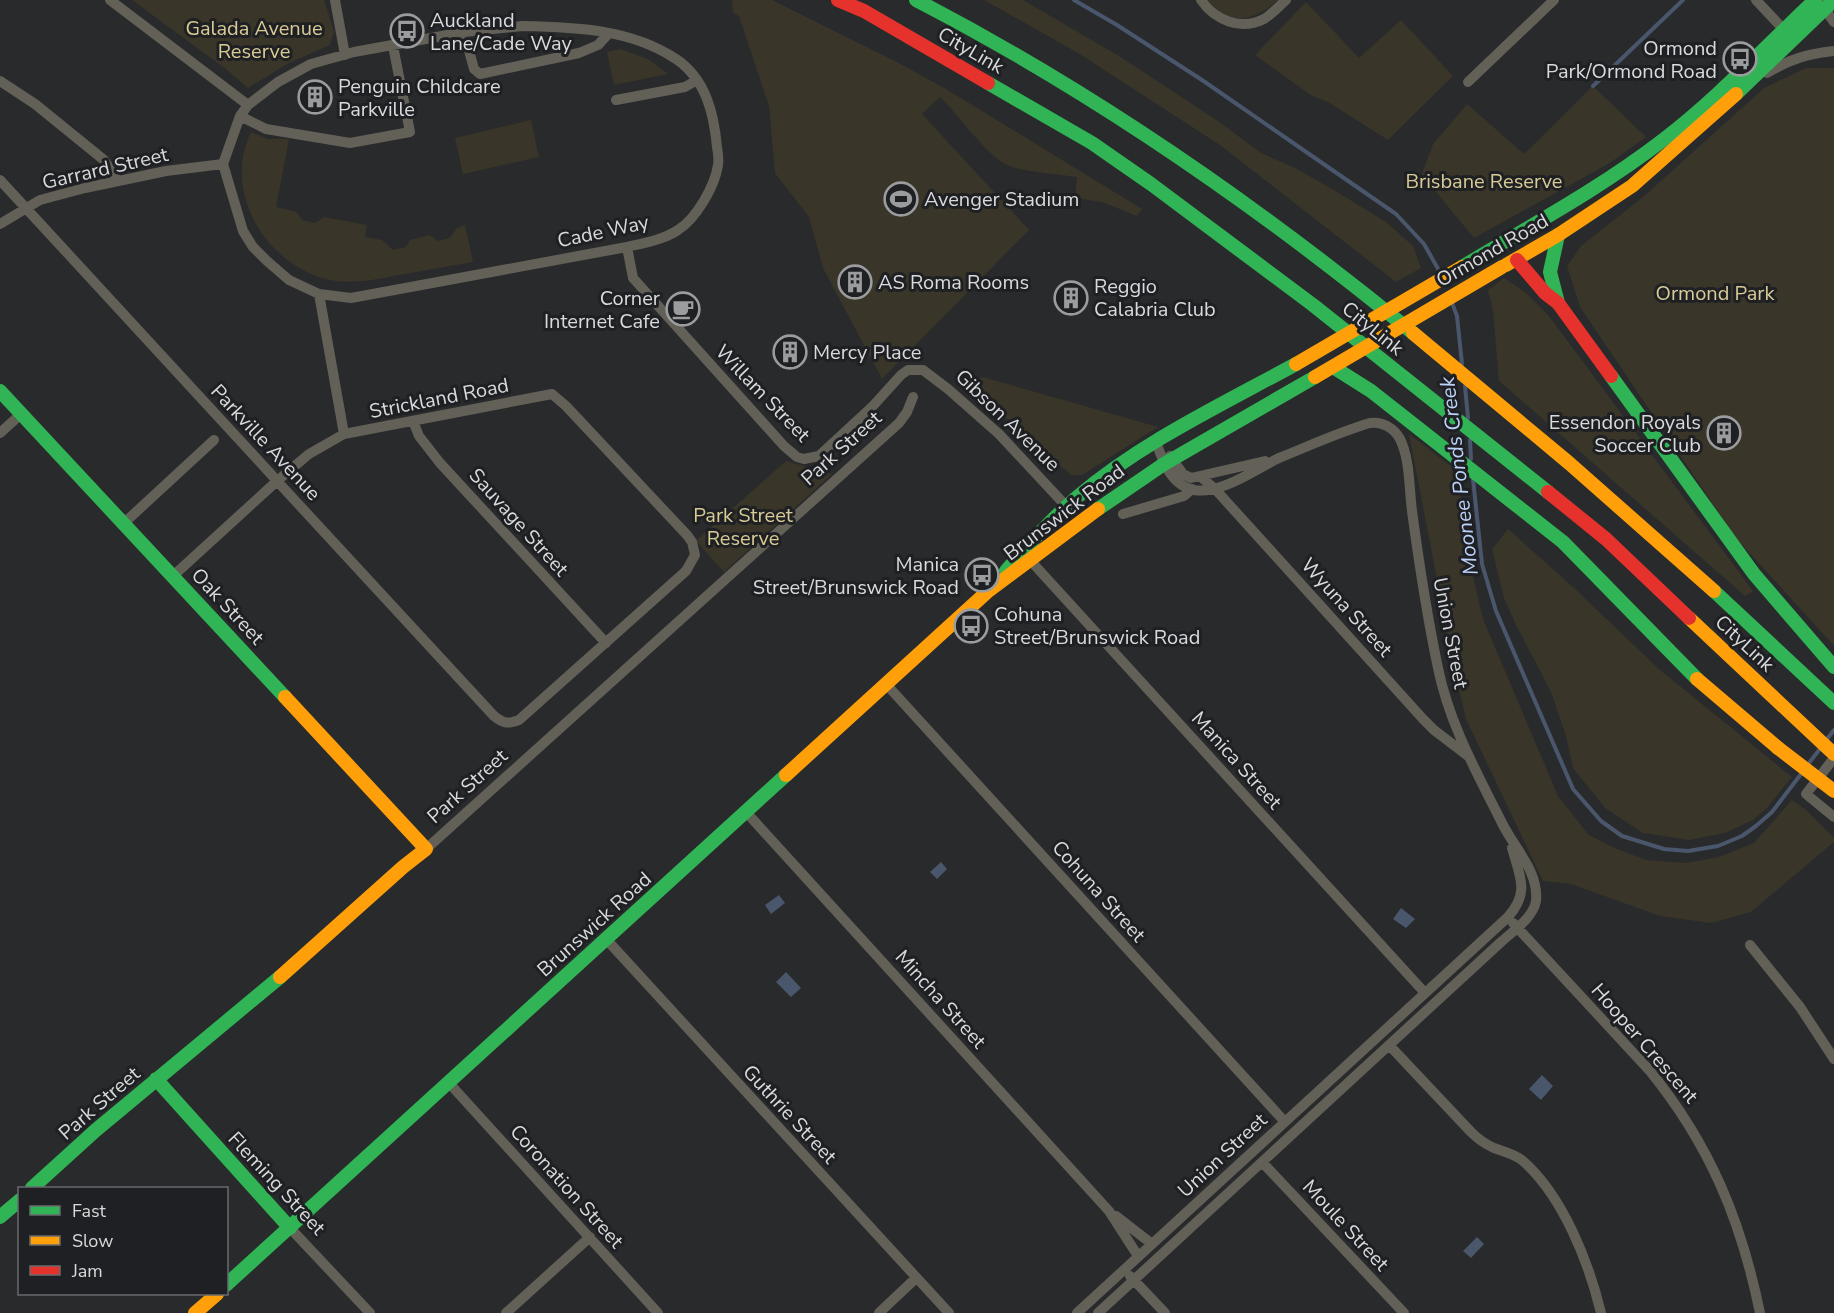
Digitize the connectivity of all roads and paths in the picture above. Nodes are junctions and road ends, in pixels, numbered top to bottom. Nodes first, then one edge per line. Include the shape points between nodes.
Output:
1 (110, 0) edge
2 (335, 0) edge
3 (838, 0) edge
4 (916, 0) edge
5 (1201, 0) edge
6 (1286, 0) edge
7 (1554, 0) edge
8 (1756, 0) edge
9 (1825, 2) edge
10 (1834, 22) edge
11 (464, 32) junction
12 (609, 33) junction
13 (1788, 34) junction
14 (393, 46) junction
15 (1834, 51) edge
16 (345, 55) junction
17 (697, 80) junction
18 (0, 81) edge
19 (1468, 82) dead end
20 (1737, 93) junction
21 (616, 99) dead end
22 (248, 105) junction
23 (240, 116) junction
24 (223, 164) junction
25 (0, 180) edge
26 (118, 181) junction
27 (25, 207) junction
28 (0, 224) edge
29 (1558, 235) junction
30 (1503, 243) junction
31 (627, 247) junction
32 (1516, 260) junction
33 (319, 294) junction
34 (1558, 303) junction
35 (1350, 334) junction
36 (1354, 354) junction
37 (1333, 367) junction
38 (931, 375) joint
39 (0, 391) edge
40 (1371, 391) junction
41 (914, 397) dead end
42 (21, 414) junction
43 (413, 421) junction
44 (1393, 430) joint
45 (0, 433) edge
46 (344, 434) junction
47 (214, 441) dead end
48 (1156, 442) junction
49 (1141, 451) joint
50 (1282, 457) junction
51 (1168, 461) junction
52 (1201, 477) junction
53 (277, 481) junction
54 (1191, 489) junction
55 (1215, 489) junction
56 (1067, 507) junction
57 (1123, 514) dead end
58 (1081, 521) junction
59 (123, 524) junction
60 (693, 550) joint
61 (1027, 556) junction
62 (173, 576) junction
63 (606, 644) junction
64 (1834, 666) edge
65 (886, 684) junction
66 (1834, 703) edge
67 (509, 724) joint
68 (1834, 754) edge
69 (1469, 757) junction
70 (1834, 758) edge
71 (1834, 791) edge
72 (746, 812) junction
73 (1834, 817) edge
74 (1507, 833) junction
75 (426, 849) junction
76 (1508, 917) junction
77 (1517, 927) junction
78 (606, 939) junction
79 (1750, 945) dead end
80 (1425, 993) junction
81 (1389, 1045) junction
82 (1834, 1059) edge
83 (1346, 1066) junction
84 (1355, 1076) junction
85 (156, 1079) junction
86 (449, 1083) junction
87 (1285, 1122) junction
88 (1262, 1162) junction
89 (33, 1187) edge
90 (18, 1202) edge
91 (1109, 1211) junction
92 (0, 1217) edge
93 (290, 1228) junction
94 (590, 1237) junction
95 (1152, 1244) junction
96 (1138, 1256) junction
97 (1124, 1270) junction
98 (916, 1278) junction
99 (1133, 1280) junction
100 (228, 1282) edge
101 (214, 1295) edge
102 (195, 1313) edge
103 (370, 1313) edge
104 (506, 1313) edge
105 (658, 1313) edge
106 (879, 1313) edge
107 (949, 1313) edge
108 (1077, 1313) edge
109 (1098, 1313) edge
110 (1165, 1313) edge
111 (1404, 1313) edge
112 (1601, 1313) edge
113 (1760, 1313) edge

1 - 22 street
2 - 16 street
3 - 68 main road, CityLink via 864,11 1092,143 1261,265 1606,539
4 - 66 main road, CityLink via 1028,60 1146,134 1286,232 1494,399 1722,597
5 - 6 street via 1216,16 1244,24 1264,19
7 - 19 street
8 - 13 street
9 - 10 street
9 - 13 main road, Ormond Road
11 - 12 street, Cade Way via 522,26 577,27
11 - 12 street via 474,69 480,74 579,53 598,45
11 - 14 street, Cade Way
12 - 17 street, Cade Way via 645,43 678,60
13 - 20 main road, Ormond Road
13 - 30 main road, Ormond Road via 1663,140 1622,170
14 - 16 street, Cade Way
14 - 23 street via 410,132 350,143 266,129
15 - 20 street via 1788,61
16 - 22 street, Cade Way via 311,64
17 - 21 street via 685,87
17 - 31 street, Cade Way via 716,126 719,164 706,201 680,230
18 - 26 street via 104,160
20 - 29 main road, Ormond Road via 1632,186
22 - 23 street, Cade Way
23 - 24 street, Cade Way
24 - 26 street, Garrard Street
24 - 33 street, Cade Way via 243,231 254,247 289,280
25 - 27 street, Parkville Avenue
26 - 27 street, Garrard Street
27 - 28 street, Garrard Street
27 - 53 street, Parkville Avenue
29 - 32 main road, Ormond Road
29 - 34 main road via 1551,260
30 - 32 main road
30 - 35 main road, Ormond Road, bridge
31 - 33 street, Cade Way via 351,298
31 - 38 street, Willam Street via 633,278 796,458 819,456 908,370 923,370
32 - 34 main road
32 - 36 main road, Ormond Road, bridge
33 - 46 street
34 - 64 main road via 1754,574
35 - 36 main road
35 - 48 main road, Ormond Road, bridge
36 - 37 main road, Ormond Road, bridge
36 - 40 main road
37 - 40 main road
37 - 51 main road, Ormond Road, bridge
38 - 56 street, Gibson Avenue via 999,434
39 - 42 main road, Oak Street
40 - 71 main road, bridge via 1563,542 1706,688
41 - 75 street, Park Street via 898,423
42 - 45 street
42 - 59 main road, Oak Street
43 - 46 street, Strickland Road
43 - 60 street, Strickland Road via 552,394 687,535
43 - 63 street, Sauvage Street via 419,436 440,463
44 - 50 street, Brunswick Road via 1381,423 1370,423
44 - 69 street, Union Street via 1405,456 1440,679
46 - 53 street, Strickland Road via 309,454
47 - 59 street
48 - 49 main road, Ormond Road
48 - 51 street
49 - 56 main road, Brunswick Road
50 - 52 street, Brunswick Road
50 - 55 street, Brunswick Road
51 - 52 street via 1191,478
51 - 54 street via 1180,484
51 - 58 main road, Brunswick Road
52 - 55 street, Wyuna Street
53 - 62 street, Strickland Road
53 - 67 street, Parkville Avenue via 494,716
54 - 55 street, Brunswick Road
54 - 57 street, Brunswick Road via 1184,496
55 - 69 street, Wyuna Street via 1423,719
56 - 58 main road, Gibson Avenue
56 - 61 main road, Brunswick Road
58 - 61 main road, Brunswick Road
59 - 62 main road, Oak Street
60 - 63 street, Park Street via 686,571
61 - 65 main road, Brunswick Road
61 - 80 street, Manica Street
62 - 75 main road, Oak Street
63 - 67 street, Park Street via 519,720
65 - 72 main road, Brunswick Road
65 - 87 street, Cohuna Street
69 - 74 street, Union Street
70 - 73 street via 1806,794
72 - 78 main road, Brunswick Road
72 - 91 street, Mincha Street
74 - 76 street, Union Street via 1521,882 1519,905
74 - 77 street, Union Street via 1535,882 1534,908
75 - 85 main road, Park Street via 258,997
76 - 77 street, Hooper Crescent
76 - 80 street, Union Street
77 - 81 street, Union Street
77 - 113 street, Hooper Crescent via 1650,1071 1690,1125 1719,1179 1738,1227
78 - 86 main road, Brunswick Road
78 - 98 street, Guthrie Street
79 - 82 street via 1800,1007
80 - 83 street, Union Street
81 - 84 street, Union Street
81 - 112 street via 1471,1132 1482,1142 1522,1160 1544,1187 1579,1245
83 - 84 street
83 - 87 street, Union Street
84 - 88 street, Union Street
85 - 89 main road, Park Street
85 - 93 main road, Fleming Street
86 - 93 main road, Brunswick Road
86 - 94 street, Coronation Street
87 - 95 street, Union Street
88 - 99 street, Union Street
88 - 111 street, Moule Street
90 - 92 main road
91 - 95 street, Mincha Street
91 - 96 street, Mincha Street
93 - 100 main road, Brunswick Road
93 - 103 street, Fleming Street
94 - 104 street
94 - 105 street, Coronation Street
95 - 96 street, Union Street
96 - 97 street, Union Street
97 - 99 street
97 - 108 street, Union Street
98 - 106 street
98 - 107 street, Guthrie Street
99 - 109 street, Union Street
99 - 110 street
101 - 102 main road

